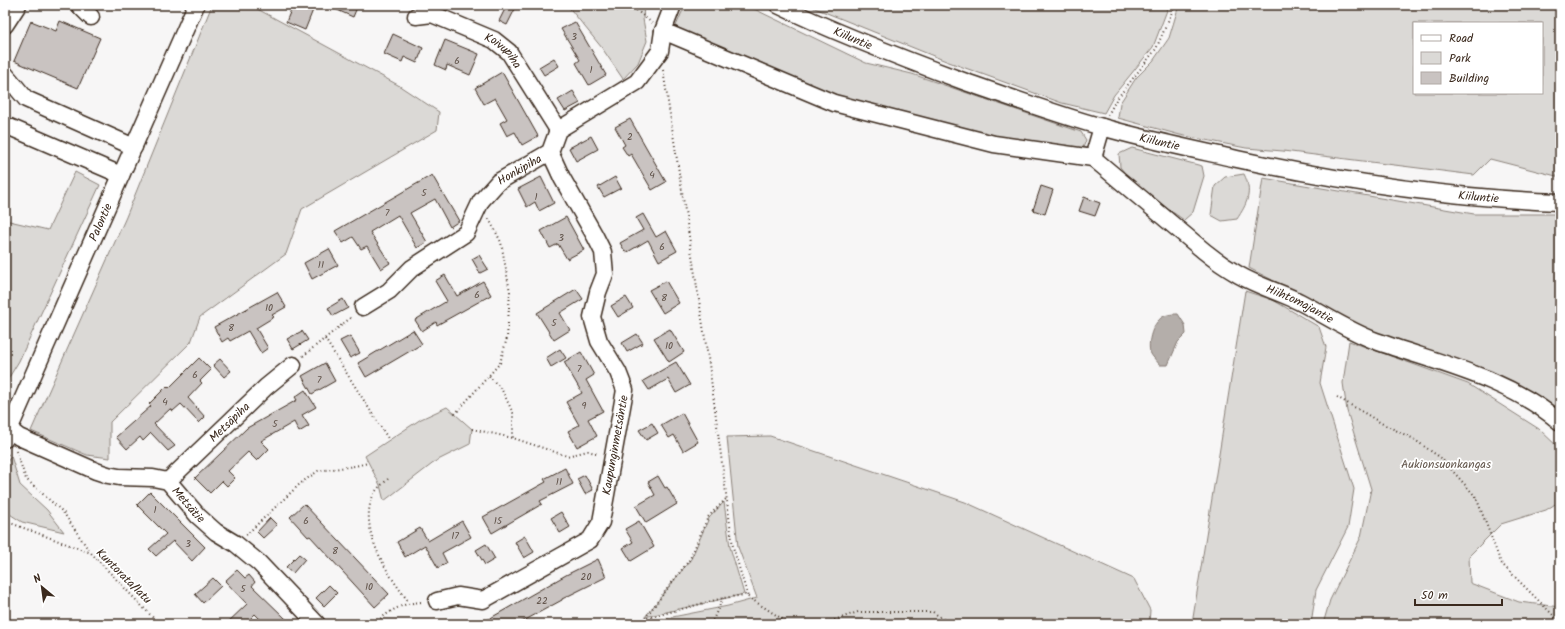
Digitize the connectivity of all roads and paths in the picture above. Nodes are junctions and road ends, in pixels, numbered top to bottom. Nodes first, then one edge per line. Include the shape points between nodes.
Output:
1 (18, 5) edge
2 (79, 5) edge
3 (196, 5) edge
4 (630, 5) edge
5 (673, 5) edge
6 (778, 5) edge
7 (1175, 5) edge
8 (416, 16) dead end
9 (91, 17) dead end
10 (5, 24) edge
11 (663, 31) junction
12 (660, 51) junction
13 (5, 74) edge
14 (5, 125) edge
15 (1102, 127) junction
16 (558, 130) junction
17 (134, 147) junction
18 (550, 152) junction
19 (1093, 158) junction
20 (121, 175) junction
21 (481, 201) junction
22 (1560, 202) edge
23 (363, 307) joint
24 (325, 339) junction
25 (293, 365) joint
26 (489, 376) junction
27 (1337, 398) dead end
28 (455, 414) dead end
29 (1560, 422) edge
30 (472, 429) dead end
31 (10, 438) edge
32 (513, 438) junction
33 (389, 440) dead end
34 (611, 458) junction
35 (368, 462) dead end
36 (388, 479) dead end
37 (168, 481) junction
38 (726, 499) junction
39 (5, 521) edge
40 (236, 544) junction
41 (91, 553) junction
42 (748, 597) junction
43 (724, 598) junction
44 (437, 601) joint
45 (409, 602) junction
46 (644, 619) junction
47 (1560, 622) edge
48 (160, 624) edge
49 (317, 624) edge
50 (374, 624) edge
51 (637, 624) edge
52 (711, 624) edge
53 (790, 624) edge
54 (823, 624) edge
55 (950, 624) edge

1 - 10 street
2 - 9 street
3 - 17 street, Palontie
4 - 11 path
5 - 11 street
6 - 15 street, Kiiluntie via 922,66
7 - 15 path via 1156,49 1116,100
8 - 16 street, Koivupiha via 432,14 503,46
11 - 12 street
11 - 19 street via 834,104 994,144
12 - 16 street via 637,82
12 - 38 path via 709,364
13 - 17 street via 26,99
14 - 20 street
15 - 19 street
15 - 22 street, Kiiluntie via 1175,146 1368,184 1438,193
16 - 18 street, Honkipiha
17 - 20 street, Palontie
18 - 21 street, Honkipiha via 498,182
18 - 34 street, Kaupunginmetsäntie via 603,252 605,274 592,317 599,341 618,372 625,390
19 - 29 street, Hiihtomajantie via 1204,251 1240,276 1292,298 1373,340 1488,379 1522,396
20 - 31 street, Palontie
21 - 23 street, Honkipiha via 466,233 412,268 389,290
21 - 26 path via 501,242 510,292 507,338 500,363
23 - 24 path
24 - 25 path
24 - 33 path
25 - 37 street, Metsäpiha via 266,387
26 - 28 path
26 - 32 path via 502,390 513,413
27 - 47 path via 1412,438 1442,458 1476,497 1501,563
30 - 32 path
31 - 37 street, Metsätie via 19,437 96,471 119,477
31 - 41 path via 26,479 63,512
32 - 34 path via 567,456 588,451
34 - 44 street, Kaupunginmetsäntie via 601,522 590,540 483,600 458,596
35 - 40 path via 318,471 301,483
36 - 45 path via 374,494 370,505 372,538 384,566
37 - 40 street, Metsätie via 198,516 216,532
38 - 42 path via 733,547
38 - 46 path via 708,517 690,559
39 - 41 path, Kuntorata/latu
40 - 49 street, Metsätie via 259,563
41 - 48 path, Kuntorata/latu
42 - 43 path via 745,595
42 - 53 path
43 - 46 path
43 - 52 path
44 - 45 path
45 - 50 path via 392,610
46 - 51 path
54 - 55 path via 858,612 933,612

